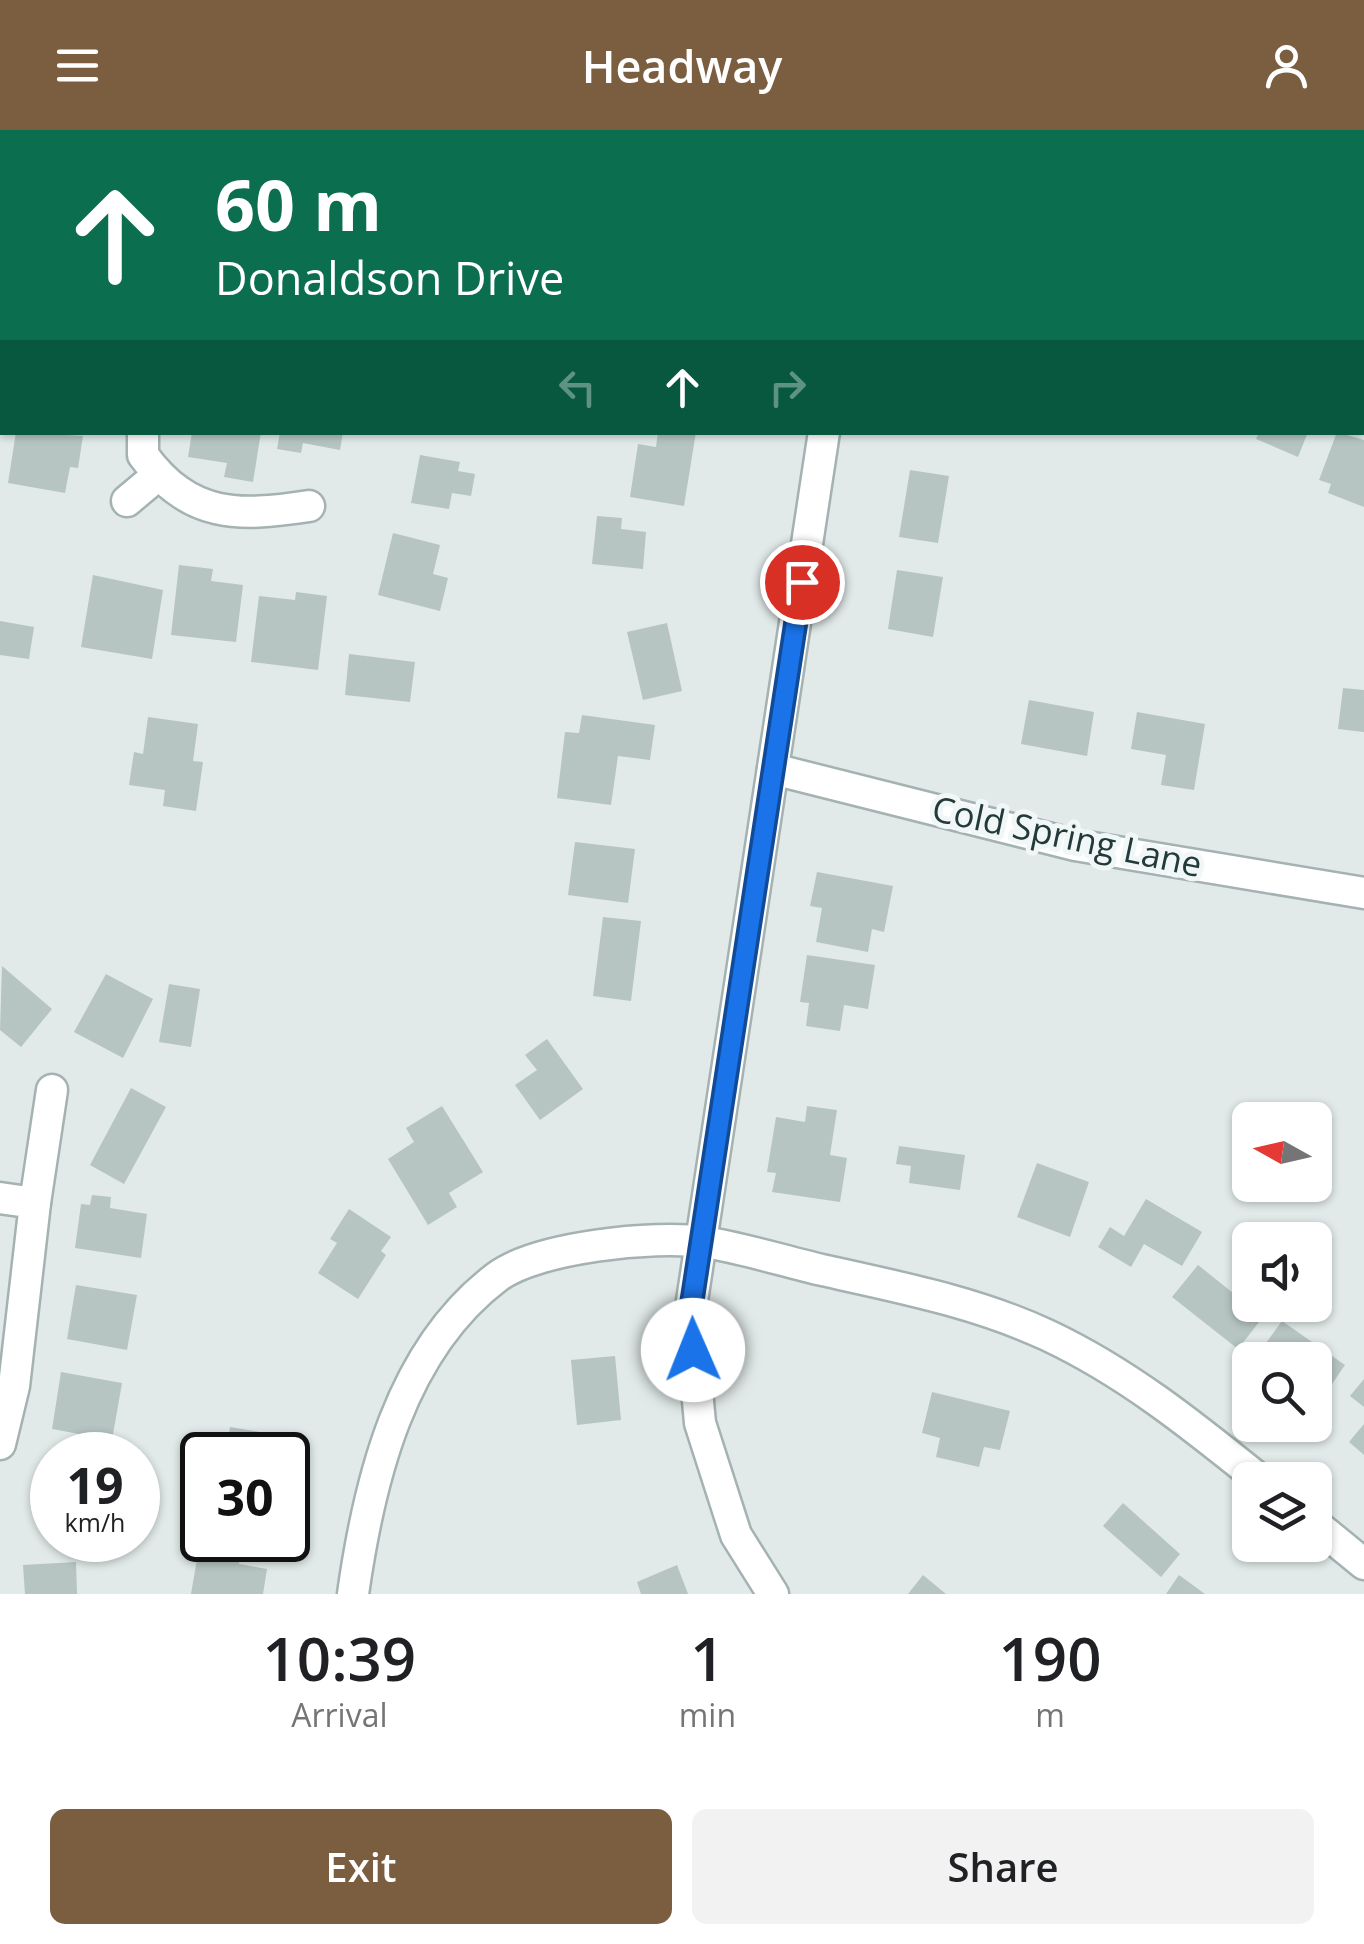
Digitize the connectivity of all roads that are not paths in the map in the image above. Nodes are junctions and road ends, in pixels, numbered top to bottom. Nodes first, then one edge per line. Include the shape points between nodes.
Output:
1 (143, 435) edge
2 (824, 435) edge
3 (158, 475) junction
4 (127, 501) dead end
5 (309, 506) dead end
6 (773, 768) junction
7 (1364, 894) edge
8 (52, 1090) dead end
9 (0, 1198) edge
10 (35, 1203) junction
11 (701, 1242) junction
12 (0, 1444) edge
13 (1238, 1462) edge
14 (1332, 1538) edge
15 (1364, 1564) edge
16 (353, 1594) edge
17 (773, 1594) edge

1 - 3 street via 143,454
2 - 6 street
3 - 4 street
3 - 5 street via 172,491 230,510 256,514
6 - 7 street, Cold Spring Lane via 1074,845
6 - 11 street
8 - 10 street
9 - 10 street
10 - 12 street via 14,1386
11 - 13 street via 950,1300 1047,1335 1160,1399
11 - 16 street via 550,1255 498,1276 451,1323 404,1392 380,1463
11 - 17 street via 690,1314 700,1423 736,1535
14 - 15 street

